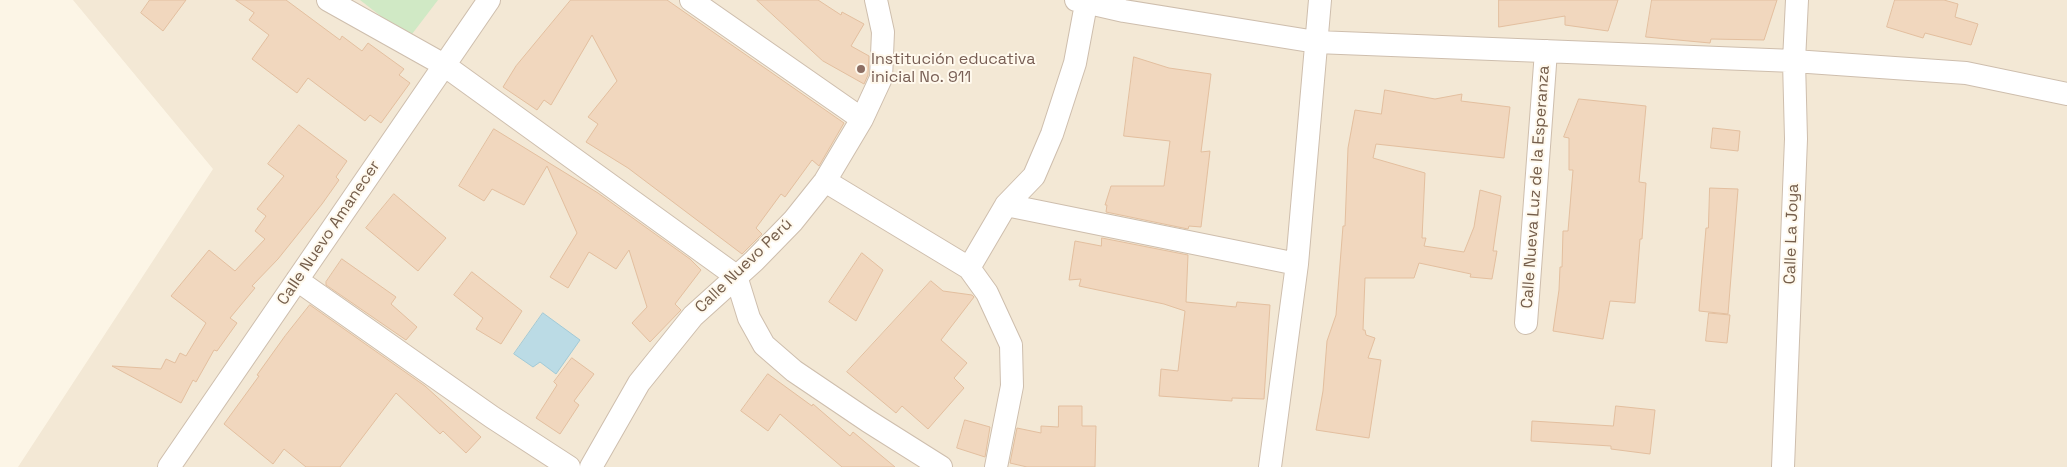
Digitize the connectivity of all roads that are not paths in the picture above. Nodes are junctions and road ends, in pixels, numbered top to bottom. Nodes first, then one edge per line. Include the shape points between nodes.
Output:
1 (328, 0) edge
2 (489, 0) edge
3 (691, 0) edge
4 (876, 0) edge
5 (1320, 0) edge
6 (1797, 0) edge
7 (1081, 2) edge
8 (1316, 42) junction
9 (1546, 51) junction
10 (1794, 61) junction
11 (444, 65) junction
12 (2067, 94) edge
13 (862, 119) junction
14 (825, 181) junction
15 (1006, 205) junction
16 (1297, 264) junction
17 (969, 268) junction
18 (736, 276) junction
19 (297, 280) junction
20 (1526, 323) dead end
21 (169, 467) edge
22 (569, 467) edge
23 (591, 467) edge
24 (941, 467) edge
25 (996, 467) edge
26 (1270, 467) edge
27 (1783, 467) edge

1 - 11 street
2 - 11 street, Calle Nuevo Amanecer
3 - 13 street
4 - 13 street, Calle Nuevo Perú via 883,32 881,78
5 - 8 street
6 - 10 street, Calle La Joya
7 - 8 street
7 - 15 street via 1075,63 1052,134 1034,176
8 - 9 street
8 - 16 street
9 - 10 street
9 - 20 street, Calle Nueva Luz de la Esperanza
10 - 12 street via 1966,72
10 - 27 street, Calle La Joya via 1796,139
11 - 18 street
11 - 19 street, Calle Nuevo Amanecer
13 - 14 street, Calle Nuevo Perú
14 - 17 street
14 - 18 street, Calle Nuevo Perú via 793,221
15 - 16 street
15 - 17 street
16 - 26 street
17 - 25 street via 987,294 1012,345 1012,386
18 - 23 street, Calle Nuevo Perú via 693,316 639,383
18 - 24 street via 749,318 764,344 794,371
19 - 21 street, Calle Nuevo Amanecer
19 - 22 street

